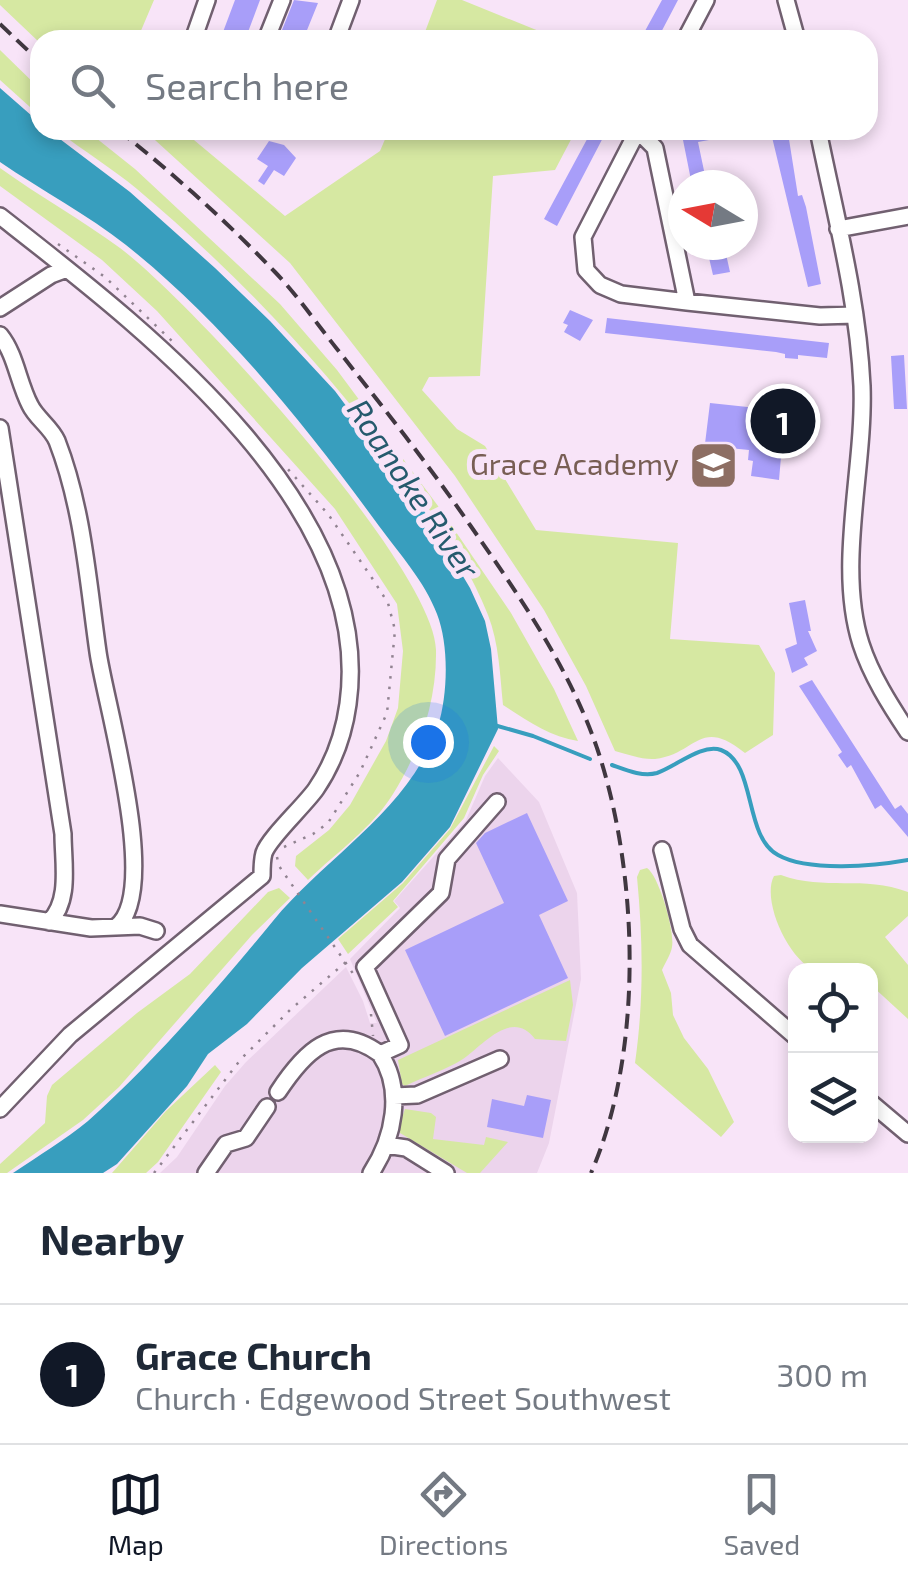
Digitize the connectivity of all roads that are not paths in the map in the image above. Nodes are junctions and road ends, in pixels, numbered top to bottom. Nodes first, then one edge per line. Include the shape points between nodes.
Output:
1 (207, 0) edge
2 (282, 0) edge
3 (706, 0) edge
4 (786, 0) edge
5 (345, 2) edge
6 (196, 30) edge
7 (270, 30) edge
8 (338, 30) edge
9 (690, 30) edge
10 (795, 30) edge
11 (633, 140) edge
12 (647, 140) edge
13 (820, 140) edge
14 (0, 216) edge
15 (908, 216) edge
16 (838, 229) junction
17 (67, 269) junction
18 (687, 302) junction
19 (0, 308) edge
20 (855, 315) junction
21 (0, 335) edge
22 (0, 428) edge
23 (908, 732) edge
24 (496, 802) dead end
25 (662, 850) dead end
26 (0, 914) edge
27 (48, 922) junction
28 (116, 927) junction
29 (156, 931) dead end
30 (788, 1030) edge
31 (376, 1051) junction
32 (500, 1060) dead end
33 (278, 1092) dead end
34 (394, 1096) junction
35 (267, 1108) dead end
36 (0, 1109) edge
37 (878, 1109) edge
38 (908, 1134) edge
39 (386, 1145) junction
40 (206, 1173) edge
41 (371, 1173) edge
42 (446, 1173) edge

1 - 6 street
2 - 7 street
3 - 9 street
4 - 10 street
5 - 8 street
11 - 18 street via 583,236 586,270 610,291
12 - 18 street
13 - 16 street
14 - 17 street
15 - 16 street
16 - 20 street
17 - 19 street
17 - 36 street via 167,354 286,485 345,620 350,678 329,766 298,814 270,841 262,876 70,1035
18 - 20 street
20 - 23 street via 862,426 853,599 866,655
21 - 28 street via 31,409 55,437 78,520 128,792 128,913
22 - 27 street via 63,834 60,912
24 - 31 street via 447,859 440,893 365,968 400,1046
25 - 30 street via 690,946
26 - 27 street
27 - 28 street
28 - 29 street
31 - 33 street via 334,1040 318,1044
31 - 34 street via 388,1065
32 - 34 street via 417,1095
34 - 39 street
35 - 40 street via 246,1138 226,1144
37 - 38 street
39 - 41 street
39 - 42 street via 406,1148

